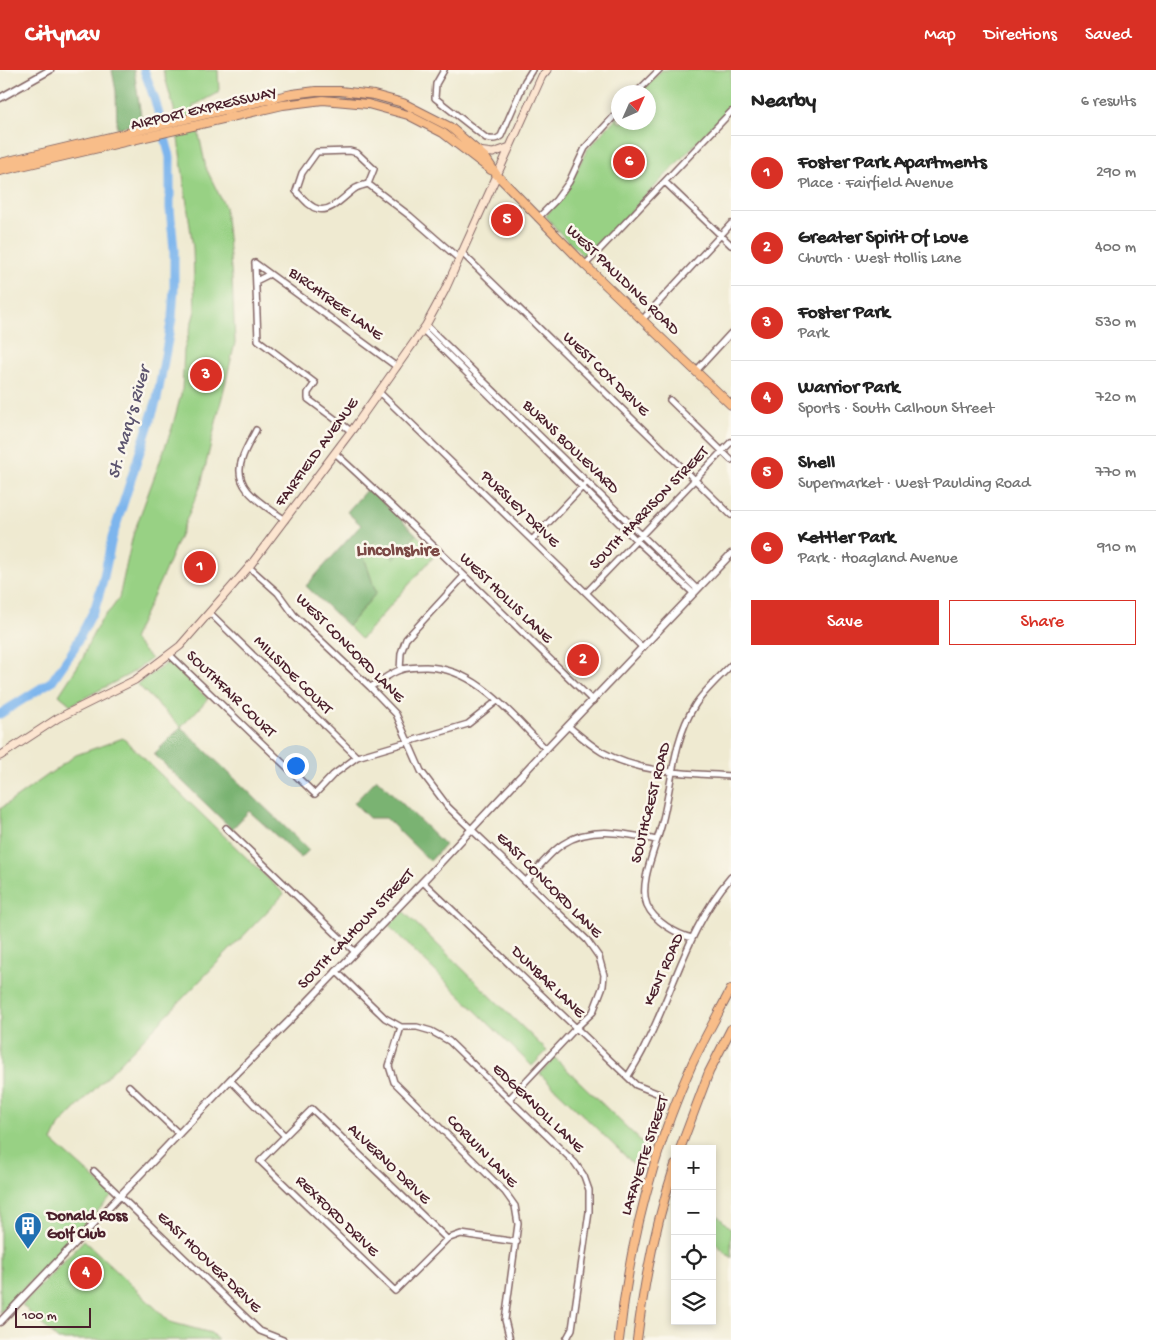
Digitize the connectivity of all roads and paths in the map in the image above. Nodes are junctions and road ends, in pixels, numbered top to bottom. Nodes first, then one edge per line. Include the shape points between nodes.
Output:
1 (50, 70) edge
2 (444, 70) edge
3 (532, 70) edge
4 (546, 70) edge
5 (658, 70) edge
6 (644, 85) edge
7 (0, 98) edge
8 (731, 112) edge
9 (611, 120) edge
10 (510, 147) junction
11 (478, 151) junction
12 (0, 163) edge
13 (0, 171) edge
14 (496, 174) junction
15 (665, 182) junction
16 (368, 184) junction
17 (538, 218) junction
18 (731, 224) edge
19 (720, 236) junction
20 (731, 245) edge
21 (460, 255) junction
22 (585, 265) junction
23 (270, 274) junction
24 (256, 281) junction
25 (642, 320) junction
26 (425, 327) junction
27 (731, 333) edge
28 (397, 367) junction
29 (696, 371) junction
30 (379, 392) junction
31 (670, 400) dead end
32 (731, 405) edge
33 (256, 430) dead end
34 (351, 431) junction
35 (731, 442) edge
36 (722, 451) junction
37 (335, 453) junction
38 (731, 460) edge
39 (695, 480) junction
40 (585, 484) junction
41 (731, 515) edge
42 (286, 520) junction
43 (641, 535) junction
44 (532, 540) junction
45 (636, 540) junction
46 (731, 554) edge
47 (249, 567) junction
48 (464, 576) junction
49 (695, 591) junction
50 (587, 592) junction
51 (210, 612) junction
52 (642, 647) junction
53 (170, 654) junction
54 (731, 665) edge
55 (400, 670) junction
56 (370, 688) junction
57 (593, 701) junction
58 (497, 702) junction
59 (568, 726) junction
60 (409, 740) junction
61 (546, 749) junction
62 (0, 756) edge
63 (357, 757) junction
64 (673, 772) junction
65 (731, 776) edge
66 (226, 828) dead end
67 (472, 828) junction
68 (657, 840) junction
69 (731, 877) edge
70 (423, 882) junction
71 (525, 882) junction
72 (692, 938) junction
73 (355, 952) junction
74 (336, 971) junction
75 (731, 989) edge
76 (401, 1027) junction
77 (576, 1028) junction
78 (731, 1029) edge
79 (628, 1076) junction
80 (230, 1080) junction
81 (129, 1086) dead end
82 (659, 1094) dead end
83 (510, 1098) junction
84 (179, 1134) junction
85 (284, 1135) junction
86 (682, 1145) edge
87 (94, 1171) dead end
88 (671, 1180) edge
89 (120, 1196) junction
90 (447, 1239) junction
91 (516, 1242) junction
92 (0, 1322) edge
93 (283, 1340) edge
94 (510, 1340) edge
95 (566, 1340) edge
96 (618, 1340) edge
97 (637, 1340) edge

1 - 7 street
2 - 3 street via 436,84 435,98 493,140 501,136 524,81
4 - 10 main road, FAIRFIELD AVENUE
5 - 6 street
8 - 15 street
9 - 17 street via 585,148 569,182
10 - 11 main road via 493,153
10 - 14 main road, FAIRFIELD AVENUE
11 - 12 main road, AIRPORT EXPRESSWAY via 450,127 403,103 374,95 316,91 268,98
11 - 14 main road, AIRPORT EXPRESSWAY
13 - 14 main road, AIRPORT EXPRESSWAY via 283,105 322,100 368,104 408,115 443,133
14 - 17 main road, WEST PAULDING ROAD
14 - 21 main road, FAIRFIELD AVENUE
15 - 19 street
15 - 22 street
16 - 16 street via 356,188 346,198 324,210 309,204 296,192 302,172 316,152 357,153 374,169
16 - 21 street, WEST COX DRIVE
17 - 22 main road, WEST PAULDING ROAD
18 - 19 street
19 - 20 street
19 - 25 street
21 - 26 main road, FAIRFIELD AVENUE
21 - 39 street, WEST COX DRIVE
22 - 25 main road, WEST PAULDING ROAD
23 - 24 street, BIRCHTREE LANE
23 - 24 street via 255,263
23 - 28 street, BIRCHTREE LANE
24 - 34 street via 258,340 315,382 308,393 309,400
25 - 29 main road, WEST PAULDING ROAD
26 - 28 main road, FAIRFIELD AVENUE
26 - 40 street, BURNS BOULEVARD
27 - 29 street
28 - 30 main road, FAIRFIELD AVENUE
29 - 32 main road, WEST PAULDING ROAD
30 - 34 main road, FAIRFIELD AVENUE
30 - 44 street, PURSLEY DRIVE
31 - 36 street
33 - 42 street via 242,458 241,480 251,495
34 - 37 main road, FAIRFIELD AVENUE
35 - 36 street, SOUTH HARRISON STREET
36 - 38 street
36 - 39 street, SOUTH HARRISON STREET
37 - 42 main road, FAIRFIELD AVENUE
37 - 48 street, WEST HOLLIS LANE
39 - 41 street, WEST COX DRIVE
39 - 43 street, SOUTH HARRISON STREET
40 - 43 street, BURNS BOULEVARD
40 - 44 street
40 - 45 street, BURNS BOULEVARD
42 - 47 main road, FAIRFIELD AVENUE
43 - 45 street, SOUTH HARRISON STREET
43 - 49 street, BURNS BOULEVARD
44 - 50 street, PURSLEY DRIVE
45 - 49 street, BURNS BOULEVARD
45 - 50 street, SOUTH HARRISON STREET
46 - 49 street, SOUTH CALHOUN STREET
47 - 51 main road, FAIRFIELD AVENUE
47 - 56 street, WEST CONCORD LANE
48 - 55 street via 406,639
48 - 57 street, WEST HOLLIS LANE
49 - 52 street, SOUTH CALHOUN STREET
50 - 52 street, PURSLEY DRIVE
51 - 53 main road, FAIRFIELD AVENUE
51 - 63 street, MILLSIDE COURT
52 - 57 street, SOUTH CALHOUN STREET
53 - 62 main road, FAIRFIELD AVENUE via 135,680 58,718
53 - 63 street, SOUTHFAIR COURT via 315,794
54 - 64 street, SOUTHCREST ROAD via 694,706 679,741
55 - 56 street
55 - 58 street via 420,667 452,671 476,682
56 - 60 street, WEST CONCORD LANE via 396,714
57 - 59 street, SOUTH CALHOUN STREET
58 - 60 street via 468,724
58 - 61 street
59 - 61 street, SOUTH CALHOUN STREET
59 - 64 street via 590,745 612,757 633,766
60 - 63 street
60 - 67 street, WEST CONCORD LANE via 421,771 434,790
61 - 67 street, SOUTH CALHOUN STREET
64 - 65 street
64 - 68 street, SOUTHCREST ROAD
66 - 73 street
67 - 70 street, SOUTH CALHOUN STREET
67 - 71 street, EAST CONCORD LANE
68 - 71 street via 609,832 584,835 562,844
68 - 72 street, SOUTHCREST ROAD via 644,891 647,905 664,925
69 - 72 street, KENT ROAD
70 - 73 street, SOUTH CALHOUN STREET
70 - 77 street, DUNBAR LANE
71 - 77 street, EAST CONCORD LANE via 587,940 602,965 603,986 593,1012
72 - 79 street, KENT ROAD via 646,1046
73 - 74 street, SOUTH CALHOUN STREET
74 - 76 street, EDGEKNOLL LANE via 385,1018
74 - 80 street, SOUTH CALHOUN STREET
75 - 96 main road, LAFAYETTE STREET via 692,1064 648,1187
76 - 83 street, EDGEKNOLL LANE via 431,1031 449,1041
76 - 91 street, CORWIN LANE via 389,1066 394,1082 505,1192 515,1206
77 - 79 street, DUNBAR LANE
77 - 83 street
78 - 86 main road, LAFAYETTE STREET via 709,1072
79 - 82 street, DUNBAR LANE via 636,1085
80 - 84 street, SOUTH CALHOUN STREET
80 - 85 street
81 - 84 street
83 - 95 street, EDGEKNOLL LANE via 575,1163 589,1190 589,1212 572,1329
84 - 89 street, SOUTH CALHOUN STREET
85 - 90 street, ALVERNO DRIVE via 312,1109
85 - 90 street, REXFORD DRIVE via 260,1162 395,1291
87 - 89 street, EAST HOOVER DRIVE
88 - 97 main road, LAFAYETTE STREET via 654,1241
89 - 92 street, SOUTH CALHOUN STREET
89 - 93 street, EAST HOOVER DRIVE via 260,1331
90 - 91 street via 461,1234
91 - 94 street, CORWIN LANE via 505,1320

